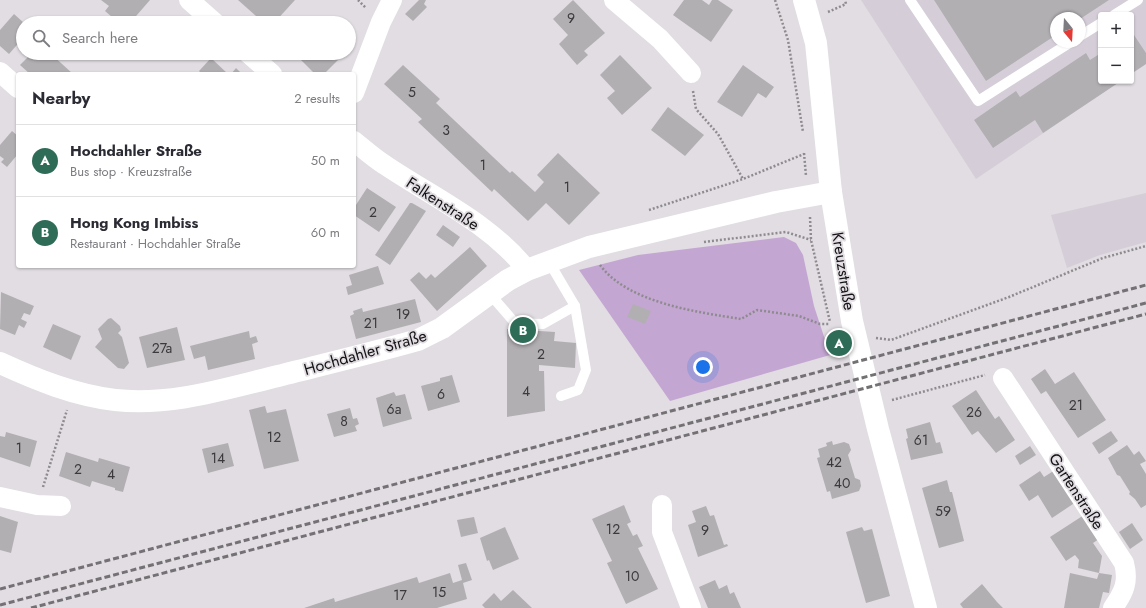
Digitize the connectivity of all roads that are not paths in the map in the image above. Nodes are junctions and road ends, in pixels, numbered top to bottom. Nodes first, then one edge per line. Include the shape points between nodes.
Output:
1 (189, 0) edge
2 (392, 0) edge
3 (614, 0) edge
4 (804, 0) edge
5 (910, 0) edge
6 (1138, 0) edge
7 (1119, 12) edge
8 (207, 16) edge
9 (1098, 25) edge
10 (1086, 32) edge
11 (1062, 48) edge
12 (256, 60) edge
13 (0, 72) edge
14 (270, 72) edge
15 (691, 73) road end
16 (16, 86) edge
17 (356, 88) edge
18 (356, 143) edge
19 (830, 192) junction
20 (548, 262) junction
21 (527, 270) junction
22 (489, 293) junction
23 (574, 306) junction
24 (0, 363) edge
25 (1003, 378) road end
26 (561, 396) dead end
27 (0, 497) edge
28 (662, 505) dead end
29 (62, 506) dead end
30 (692, 608) edge
31 (926, 608) edge
32 (1113, 608) edge

1 - 8 street
2 - 17 street
3 - 15 street via 660,39
4 - 19 main road, Kreuzstraße via 816,44
5 - 11 lane via 978,101
6 - 7 lane
9 - 10 lane
12 - 14 street
13 - 16 street
18 - 21 street, Falkenstraße via 384,165 495,237
19 - 20 main road, Hochdahler Straße via 589,246
19 - 31 main road, Kreuzstraße via 852,321 876,423
20 - 21 main road, Hochdahler Straße
20 - 23 lane
21 - 22 main road, Hochdahler Straße
22 - 23 lane via 515,323 543,324
22 - 24 main road, Hochdahler Straße via 442,328 418,340 198,396 154,401 114,400 73,392 32,378
23 - 26 lane via 586,370 578,390
25 - 32 street, Gartenstraße via 1124,563 1128,577
27 - 29 street via 37,505
28 - 30 street via 662,532

